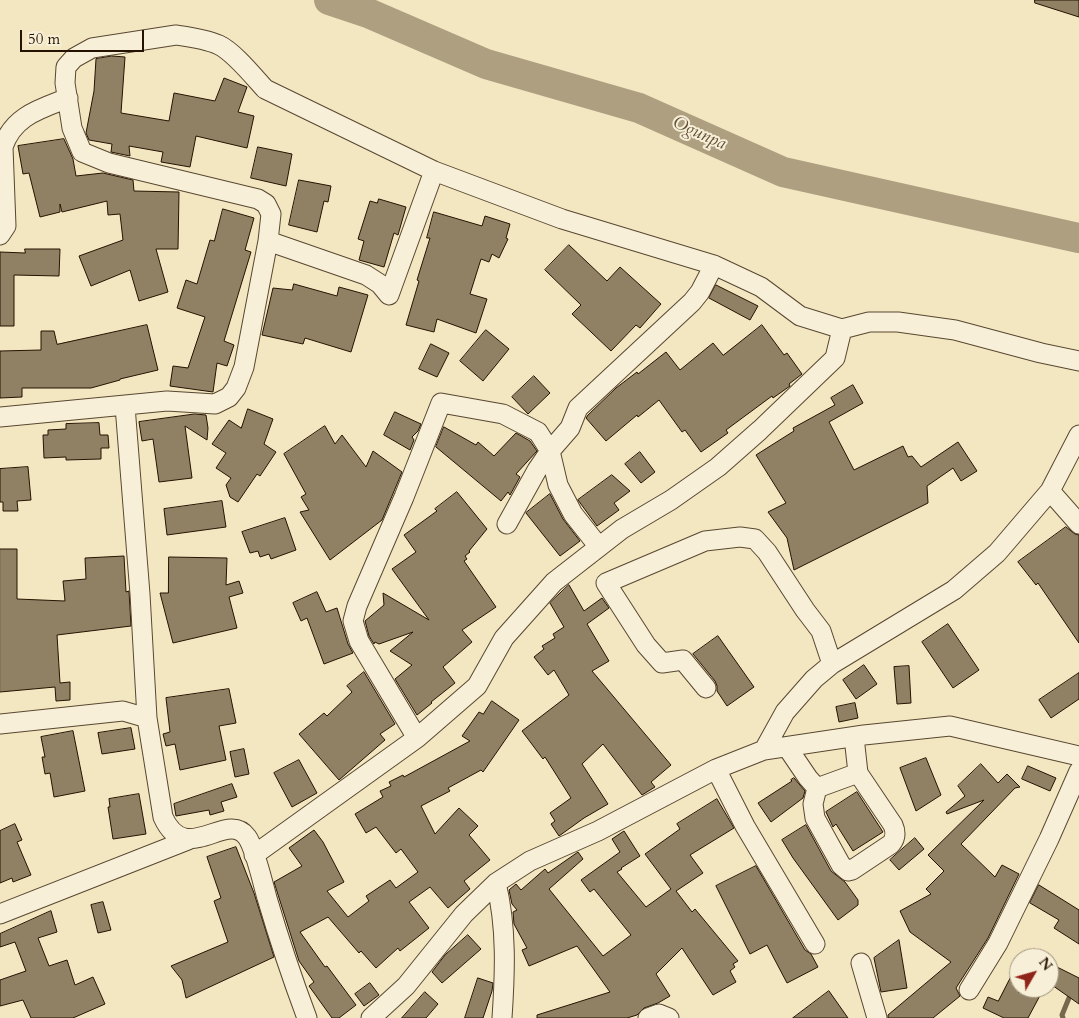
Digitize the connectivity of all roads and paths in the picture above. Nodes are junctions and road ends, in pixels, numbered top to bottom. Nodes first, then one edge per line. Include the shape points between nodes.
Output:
1 (68, 98) junction
2 (434, 171) junction
3 (0, 236) edge
4 (268, 241) junction
5 (714, 265) junction
6 (842, 329) junction
7 (1079, 361) edge
8 (125, 406) junction
9 (0, 417) edge
10 (1079, 435) edge
11 (550, 451) junction
12 (1050, 491) junction
13 (507, 524) dead end
14 (1079, 524) edge
15 (598, 547) junction
16 (832, 664) junction
17 (706, 688) dead end
18 (147, 718) junction
19 (0, 724) edge
20 (854, 737) junction
21 (417, 738) junction
22 (787, 747) junction
23 (764, 750) junction
24 (1079, 756) edge
25 (716, 769) junction
26 (1079, 771) edge
27 (858, 773) junction
28 (817, 788) junction
29 (188, 840) junction
30 (254, 855) junction
31 (496, 883) junction
32 (0, 914) edge
33 (816, 944) dead end
34 (861, 963) dead end
35 (969, 990) dead end
36 (307, 1018) edge
37 (371, 1018) edge
38 (502, 1018) edge
39 (648, 1018) edge
40 (669, 1018) edge
41 (877, 1018) edge

1 - 2 street via 66,67 74,58 92,48 176,35 189,36 220,46 245,66 265,89
1 - 3 street via 36,111 14,125 6,136 3,147 6,226
1 - 4 street via 72,128 82,152 109,163 258,199 266,204 271,214
2 - 4 street via 389,295 366,275
2 - 5 street via 562,219
4 - 8 street via 244,367 229,397 215,404 167,401
5 - 6 street via 761,287 800,316
5 - 11 street via 692,302 590,395 578,408 570,428
6 - 7 street via 869,322 898,322 955,330
6 - 15 street via 835,358 760,430 718,467
8 - 9 street
8 - 18 street
10 - 12 street
11 - 13 street
11 - 15 street via 558,485 573,514
11 - 21 street via 538,432 503,414 441,403 353,620 359,641
12 - 14 street
12 - 16 street via 997,554 954,590
15 - 21 street via 554,582 504,638 477,686
16 - 17 street via 821,631 755,539 740,536 705,540 606,583 646,645 662,663 683,660
16 - 23 street via 785,712
18 - 19 street via 123,711
18 - 29 street via 162,817 167,828
20 - 22 street
20 - 24 street via 950,726
20 - 27 street
21 - 30 street
22 - 23 street
22 - 28 street
23 - 25 street
25 - 31 street via 598,831 530,862
25 - 33 street via 745,826
26 - 35 street via 998,943
27 - 28 street
27 - 28 street via 896,831 890,844 852,870 848,871 842,865 815,818 813,804
29 - 30 street via 238,830 247,837
29 - 32 street
30 - 36 street
31 - 37 street via 464,914 406,986
31 - 38 street via 502,905 505,981
34 - 41 street
39 - 40 street via 659,1014

